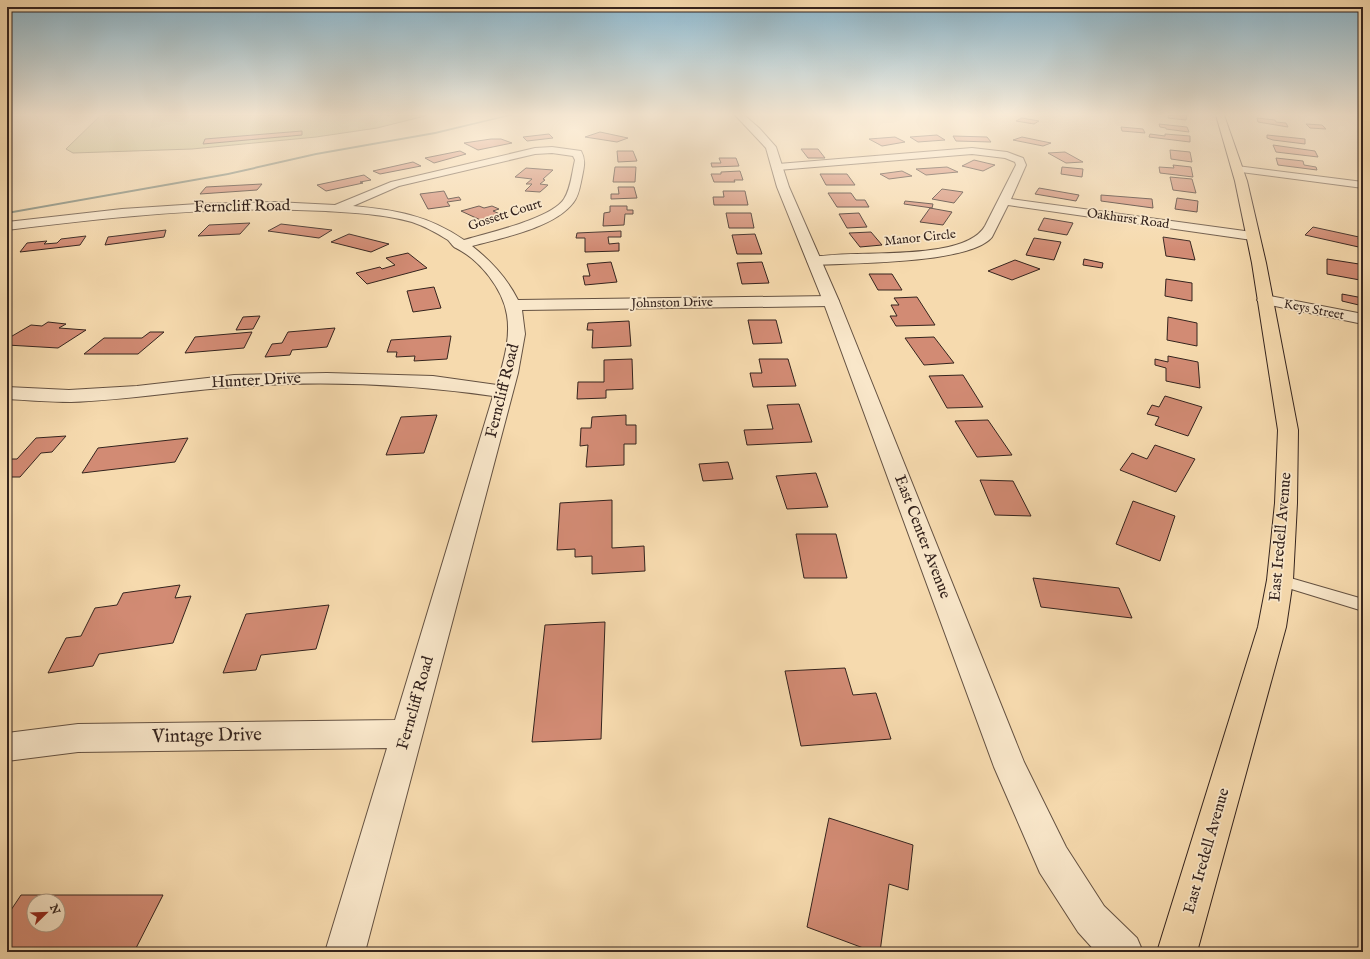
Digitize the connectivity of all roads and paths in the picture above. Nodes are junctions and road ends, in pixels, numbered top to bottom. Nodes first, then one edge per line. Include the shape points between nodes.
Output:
1 (498, 160) edge
2 (580, 160) edge
3 (775, 160) edge
4 (866, 160) edge
5 (1017, 160) edge
6 (1235, 160) edge
7 (778, 167) junction
8 (1238, 170) junction
9 (1363, 185) edge
10 (1003, 201) junction
11 (338, 208) junction
12 (7, 226) edge
13 (1252, 236) junction
14 (460, 245) junction
15 (814, 261) junction
16 (1265, 300) junction
17 (831, 301) junction
18 (513, 306) junction
19 (1363, 319) edge
20 (504, 392) junction
21 (7, 393) edge
22 (1280, 580) junction
23 (1363, 605) edge
24 (407, 734) junction
25 (7, 747) edge
26 (345, 952) edge
27 (1123, 952) edge
28 (1177, 952) edge

1 - 11 street, Gossett Court via 396,184
2 - 14 street, Gossett Court via 569,201 559,211 542,219
3 - 7 street, East Center Avenue
4 - 7 street, Manor Circle
5 - 10 street, Manor Circle via 1021,165
6 - 8 main road, East Iredell Avenue
7 - 15 street, East Center Avenue via 783,187
8 - 9 street
8 - 13 main road, East Iredell Avenue
10 - 13 street, Oakhurst Road
10 - 15 street, Manor Circle via 985,238 970,246 945,252
11 - 12 street, Ferncliff Road via 223,205
11 - 14 street, Ferncliff Road via 418,220 441,231
13 - 16 main road, East Iredell Avenue
14 - 18 street, Ferncliff Road via 484,262 504,285
15 - 17 street, East Center Avenue
16 - 19 street, Keys Street
16 - 22 main road, East Iredell Avenue via 1288,430
17 - 18 street, Johnston Drive
17 - 27 street, East Center Avenue via 1010,767 1052,860 1091,919
18 - 20 street, Ferncliff Road via 517,340
20 - 21 street, Hunter Drive via 433,382 327,378 234,381 137,392 68,396
20 - 24 street, Ferncliff Road
22 - 23 lane
22 - 28 main road, East Iredell Avenue via 1272,627
24 - 25 street, Vintage Drive via 78,738
24 - 26 street, Ferncliff Road

